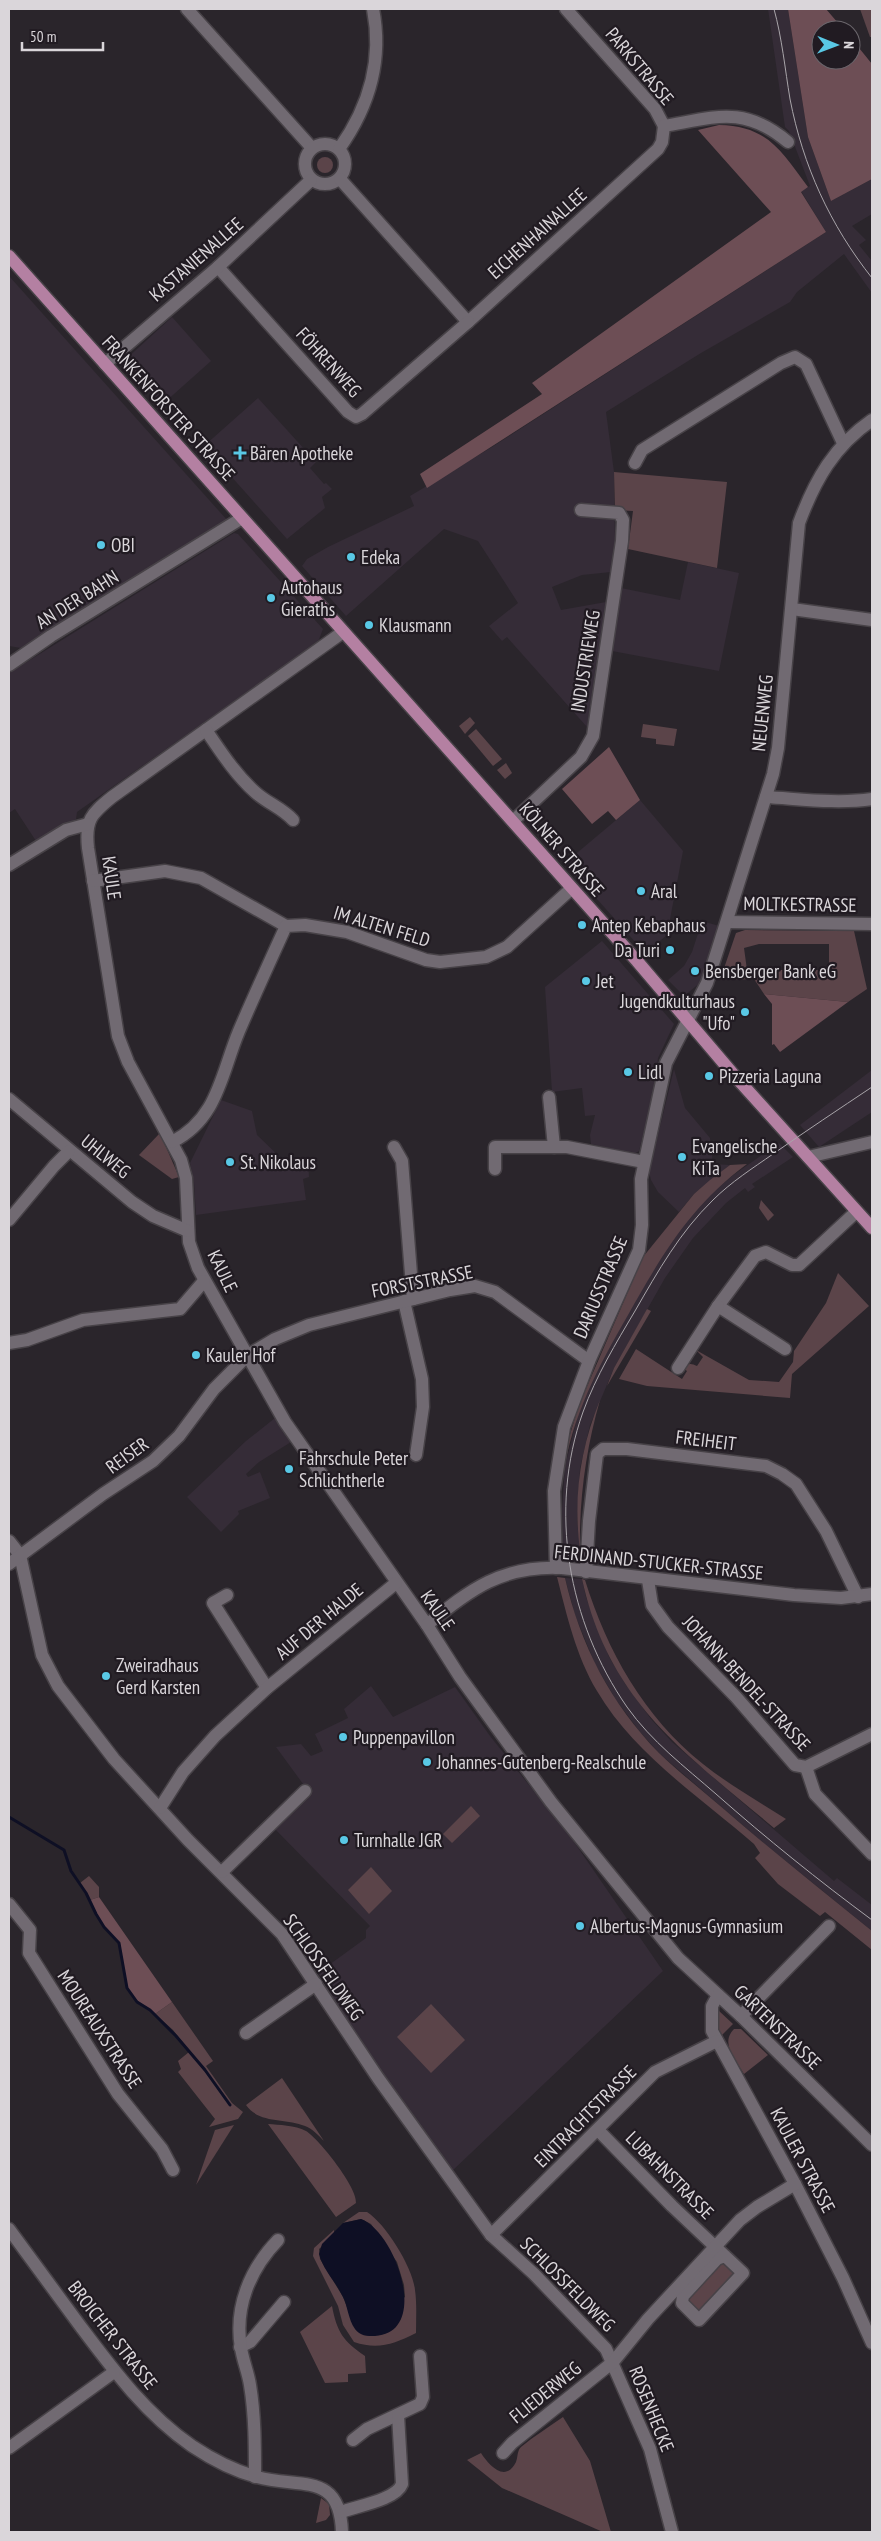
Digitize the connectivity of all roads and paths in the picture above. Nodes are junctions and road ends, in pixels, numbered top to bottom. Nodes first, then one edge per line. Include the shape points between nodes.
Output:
1 (187, 9) edge
2 (373, 9) edge
3 (566, 9) edge
4 (664, 126) junction
5 (788, 142) dead end
6 (312, 148) junction
7 (339, 149) junction
8 (340, 179) junction
9 (311, 180) junction
10 (9, 256) edge
11 (218, 267) junction
12 (468, 322) junction
13 (105, 364) junction
14 (872, 420) edge
15 (843, 443) junction
16 (635, 462) dead end
17 (582, 510) dead end
18 (242, 518) junction
19 (302, 585) joint
20 (792, 608) junction
21 (872, 620) edge
22 (343, 632) junction
23 (9, 665) edge
24 (206, 730) junction
25 (766, 797) junction
26 (872, 799) edge
27 (293, 820) dead end
28 (512, 821) junction
29 (88, 824) junction
30 (9, 865) edge
31 (93, 881) junction
32 (571, 889) junction
33 (727, 922) junction
34 (872, 924) edge
35 (286, 926) junction
36 (688, 1022) junction
37 (549, 1097) dead end
38 (9, 1099) edge
39 (172, 1142) junction
40 (872, 1142) edge
41 (394, 1147) dead end
42 (554, 1147) junction
43 (69, 1151) junction
44 (808, 1157) junction
45 (644, 1162) junction
46 (495, 1169) dead end
47 (856, 1212) junction
48 (9, 1220) edge
49 (872, 1228) edge
50 (188, 1231) junction
51 (204, 1281) junction
52 (408, 1300) junction
53 (718, 1306) junction
54 (9, 1343) edge
55 (784, 1350) dead end
56 (248, 1355) junction
57 (588, 1361) junction
58 (678, 1368) dead end
59 (416, 1455) dead end
60 (9, 1541) edge
61 (20, 1555) junction
62 (9, 1564) edge
63 (556, 1568) junction
64 (586, 1572) junction
65 (648, 1580) junction
66 (396, 1583) junction
67 (872, 1594) edge
68 (227, 1595) dead end
69 (858, 1597) junction
70 (427, 1625) junction
71 (268, 1688) junction
72 (872, 1734) edge
73 (806, 1768) junction
74 (305, 1791) dead end
75 (160, 1808) junction
76 (872, 1854) edge
77 (222, 1872) junction
78 (9, 1904) edge
79 (829, 1926) dead end
80 (658, 1935) joint
81 (316, 1984) junction
82 (718, 1995) junction
83 (741, 2016) junction
84 (246, 2033) dead end
85 (717, 2041) junction
86 (598, 2130) junction
87 (872, 2145) edge
88 (174, 2170) dead end
89 (795, 2184) junction
90 (9, 2229) edge
91 (491, 2235) junction
92 (278, 2240) dead end
93 (716, 2246) junction
94 (724, 2256) junction
95 (284, 2302) dead end
96 (872, 2343) edge
97 (240, 2347) junction
98 (420, 2356) dead end
99 (613, 2362) junction
100 (114, 2372) junction
101 (398, 2415) junction
102 (353, 2440) dead end
103 (9, 2448) edge
104 (503, 2453) dead end
105 (255, 2477) junction
106 (341, 2512) junction
107 (342, 2532) edge
108 (672, 2532) edge

1 - 6 street
2 - 7 street via 376,26 373,78 365,104
3 - 4 street, PARKSTRASSE via 655,108
4 - 5 street via 724,116 740,118 771,128
4 - 12 street, EICHENHAINALLEE via 658,149
6 - 7 street via 326,144
6 - 9 street via 305,163
7 - 8 street via 346,162
8 - 9 street via 327,185
8 - 12 street
9 - 11 street, KASTANIENALLEE
10 - 13 main road, FRANKENFORSTER STRASSE
11 - 12 street, FÖHRENWEG via 348,412 356,417
11 - 13 street, KASTANIENALLEE
13 - 18 main road, FRANKENFORSTER STRASSE
14 - 15 street, NEUENWEG
15 - 16 street via 806,364 795,357 642,450
15 - 20 street, NEUENWEG via 811,492 799,523
17 - 28 street, INDUSTRIEWEG via 620,513 624,520 593,736 581,757
18 - 19 main road, FRANKENFORSTER STRASSE
18 - 23 street, AN DER BAHN
19 - 22 main road, KÖLNER STRASSE
20 - 21 street
20 - 25 street, NEUENWEG via 778,748
22 - 24 street
22 - 28 main road, KÖLNER STRASSE
24 - 27 street via 232,767 256,792
24 - 29 street via 112,797 97,809
25 - 26 street via 854,802
25 - 33 street, NEUENWEG
28 - 32 main road, KÖLNER STRASSE
29 - 30 street via 66,830
29 - 31 street, KAULE
31 - 35 street via 166,871 201,878
31 - 39 street, KAULE via 118,1036 128,1062
32 - 35 street, IM ALTEN FELD via 508,947 486,957 440,962 426,960 347,932 305,925
32 - 36 main road, KÖLNER STRASSE
33 - 34 street, MOLTKESTRASSE
33 - 36 street, NEUENWEG via 706,985
35 - 39 street via 239,1032 214,1102 188,1134
36 - 44 main road, KÖLNER STRASSE
36 - 45 street, DARIUSSTRASSE via 666,1063
37 - 42 street
38 - 43 street, UHLWEG
39 - 50 street, KAULE via 186,1178
40 - 44 street
41 - 52 street via 402,1161
42 - 45 street via 584,1149
42 - 46 street via 495,1147
43 - 48 street
43 - 50 street, UHLWEG via 153,1216
44 - 47 main road, KÖLNER STRASSE
45 - 57 street, DARIUSSTRASSE via 638,1250
47 - 49 main road, KÖLNER STRASSE
47 - 53 street via 800,1265 792,1265 766,1252 755,1256
50 - 51 street, KAULE via 192,1253
51 - 54 street via 180,1309 83,1320
51 - 56 street, KAULE
52 - 56 street, FORSTSTRASSE via 309,1325
52 - 57 street, FORSTSTRASSE via 468,1287 490,1290
52 - 59 street via 422,1379 423,1407
53 - 55 street via 760,1339
53 - 58 street
56 - 61 street, REISER via 214,1389 179,1436 160,1455
56 - 66 street, KAULE via 285,1422
57 - 63 street, DARIUSSTRASSE via 564,1426 554,1490
60 - 61 street
61 - 62 street, REISER
61 - 75 street, SCHLOSSFELDWEG via 42,1655 49,1672 114,1759
63 - 64 street, FERDINAND-STUCKER-STRASSE
63 - 70 street, FERDINAND-STUCKER-STRASSE via 510,1573 487,1582 464,1594
64 - 65 street, FERDINAND-STUCKER-STRASSE
64 - 69 street, FREIHEIT via 597,1454 603,1448 627,1449 766,1466 782,1474 796,1484 826,1531
65 - 69 street, FERDINAND-STUCKER-STRASSE via 794,1595
65 - 73 street, JOHANN-BENDEL-STRASSE via 652,1605 668,1627 736,1697 795,1765
66 - 70 street, KAULE
66 - 71 street, AUF DER HALDE
67 - 69 street, FERDINAND-STUCKER-STRASSE
68 - 71 street, AUF DER HALDE via 213,1603
70 - 80 street, KAULE via 528,1772
71 - 75 street, AUF DER HALDE via 215,1736 183,1772
72 - 73 street, JOHANN-BENDEL-STRASSE
73 - 76 street via 815,1794
74 - 77 street
75 - 77 street, SCHLOSSFELDWEG
77 - 81 street, SCHLOSSFELDWEG via 282,1934
78 - 88 street, MOUREAUXSTRASSE via 30,1930 29,1953 118,2094 162,2149
79 - 83 street
80 - 82 street, GARTENSTRASSE
81 - 84 street
81 - 91 street, SCHLOSSFELDWEG via 378,2078
82 - 83 street, GARTENSTRASSE
82 - 85 street, KAULER STRASSE via 712,2006 712,2031
83 - 87 street, GARTENSTRASSE
85 - 86 street, EINTRACHTSTRASSE via 655,2072
85 - 89 street, KAULER STRASSE
86 - 91 street, EINTRACHTSTRASSE
86 - 93 street, LUBAHNSTRASSE
89 - 93 street, ROSENHECKE via 751,2211
89 - 96 street, KAULER STRASSE
90 - 100 street, BROICHER STRASSE
91 - 99 street, SCHLOSSFELDWEG via 592,2333
92 - 97 street via 256,2266 244,2294
93 - 94 street
93 - 99 street, ROSENHECKE
94 - 94 street via 743,2273 699,2320 682,2303 683,2296 717,2259
95 - 97 street via 250,2342
97 - 105 street via 250,2385
98 - 101 street via 422,2401
99 - 104 street, FLIEDERWEG via 512,2442
99 - 108 street, ROSENHECKE via 650,2449
100 - 103 street
100 - 105 street, BROICHER STRASSE via 152,2413 192,2445
101 - 102 street via 366,2429
101 - 106 street via 400,2489 392,2496
105 - 106 street, BROICHER STRASSE via 297,2482 324,2490 337,2500
106 - 107 street

